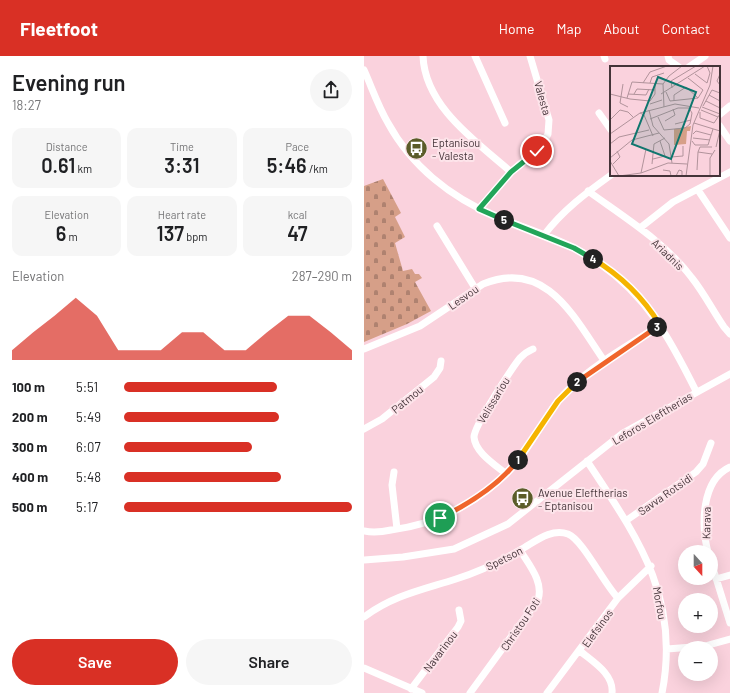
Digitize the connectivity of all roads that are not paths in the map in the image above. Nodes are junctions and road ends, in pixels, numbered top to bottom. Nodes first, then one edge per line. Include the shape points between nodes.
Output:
1 (423, 56) edge
2 (475, 56) edge
3 (530, 56) edge
4 (668, 56) edge
5 (705, 56) edge
6 (677, 66) edge
7 (691, 66) edge
8 (364, 73) edge
9 (730, 106) edge
10 (599, 113) dead end
11 (720, 114) edge
12 (505, 123) dead end
13 (720, 126) edge
14 (610, 129) edge
15 (730, 141) edge
16 (511, 172) junction
17 (730, 172) edge
18 (610, 176) edge
19 (698, 190) junction
20 (588, 192) junction
21 (479, 209) junction
22 (437, 226) dead end
23 (640, 228) junction
24 (544, 235) junction
25 (729, 236) edge
26 (475, 288) junction
27 (660, 325) junction
28 (730, 334) edge
29 (533, 348) dead end
30 (364, 349) edge
31 (441, 361) dead end
32 (605, 362) junction
33 (730, 374) edge
34 (696, 391) junction
35 (364, 429) edge
36 (711, 443) dead end
37 (588, 461) junction
38 (730, 467) edge
39 (394, 472) dead end
40 (505, 473) junction
41 (627, 520) junction
42 (398, 530) junction
43 (364, 531) edge
44 (707, 545) edge
45 (520, 550) junction
46 (364, 560) edge
47 (651, 566) junction
48 (730, 575) edge
49 (718, 578) edge
50 (718, 585) edge
51 (618, 598) junction
52 (459, 610) dead end
53 (364, 617) edge
54 (730, 623) edge
55 (730, 639) edge
56 (667, 649) junction
57 (580, 651) junction
58 (364, 668) edge
59 (411, 689) junction
60 (422, 693) edge
61 (470, 693) edge
62 (547, 693) edge
63 (612, 693) edge
64 (662, 693) edge

1 - 16 street via 430,86 447,112
2 - 12 street
3 - 16 street, Valesta via 549,120 548,134 542,145
4 - 6 street
5 - 7 street
8 - 21 street via 388,123 411,156 437,183
9 - 11 street
10 - 14 street
13 - 15 street
16 - 21 street, Valesta
17 - 19 street
18 - 20 street
19 - 23 street via 673,202
19 - 25 street
20 - 23 street, Ariadnis
20 - 24 street via 562,214
21 - 24 street
22 - 26 street
23 - 28 street, Ariadnis via 681,264
24 - 27 street via 574,248 604,266 638,296
26 - 30 street, Lesvou via 420,326
26 - 32 street, Lesvou via 490,281 513,278 532,281 549,289 566,306
27 - 32 street
27 - 34 street
29 - 40 street, Velissariou via 516,363 478,423 474,436 484,454
31 - 35 street, Patmou via 434,377 382,419
32 - 40 street via 569,389 546,417 526,450
33 - 34 street, Leforos Eleftherias
34 - 37 street, Leforos Eleftherias via 623,433
36 - 41 street, Savva Rotsidi via 703,464 696,472
37 - 41 street, Morfou
37 - 46 street, Leforos Eleftherias via 508,524 454,549
38 - 44 street, Karava via 716,476 707,497 705,528
39 - 42 street via 392,485
40 - 42 street via 476,498 458,509 427,522
41 - 47 street, Morfou
42 - 43 street
45 - 51 street, Spetson via 550,533 572,536 608,588
45 - 53 street, Spetson via 475,572 389,600
45 - 61 street, Christou Foti via 538,582 540,595
47 - 51 street, Elefsinos
47 - 56 street, Morfou via 661,599
48 - 49 street
50 - 54 street
51 - 57 street, Elefsinos
52 - 59 street, Navarinou via 461,621 458,627
55 - 56 street via 705,646
56 - 64 street, Morfou
57 - 62 street, Elefsinos
57 - 63 street via 608,675
58 - 59 street
59 - 60 street

